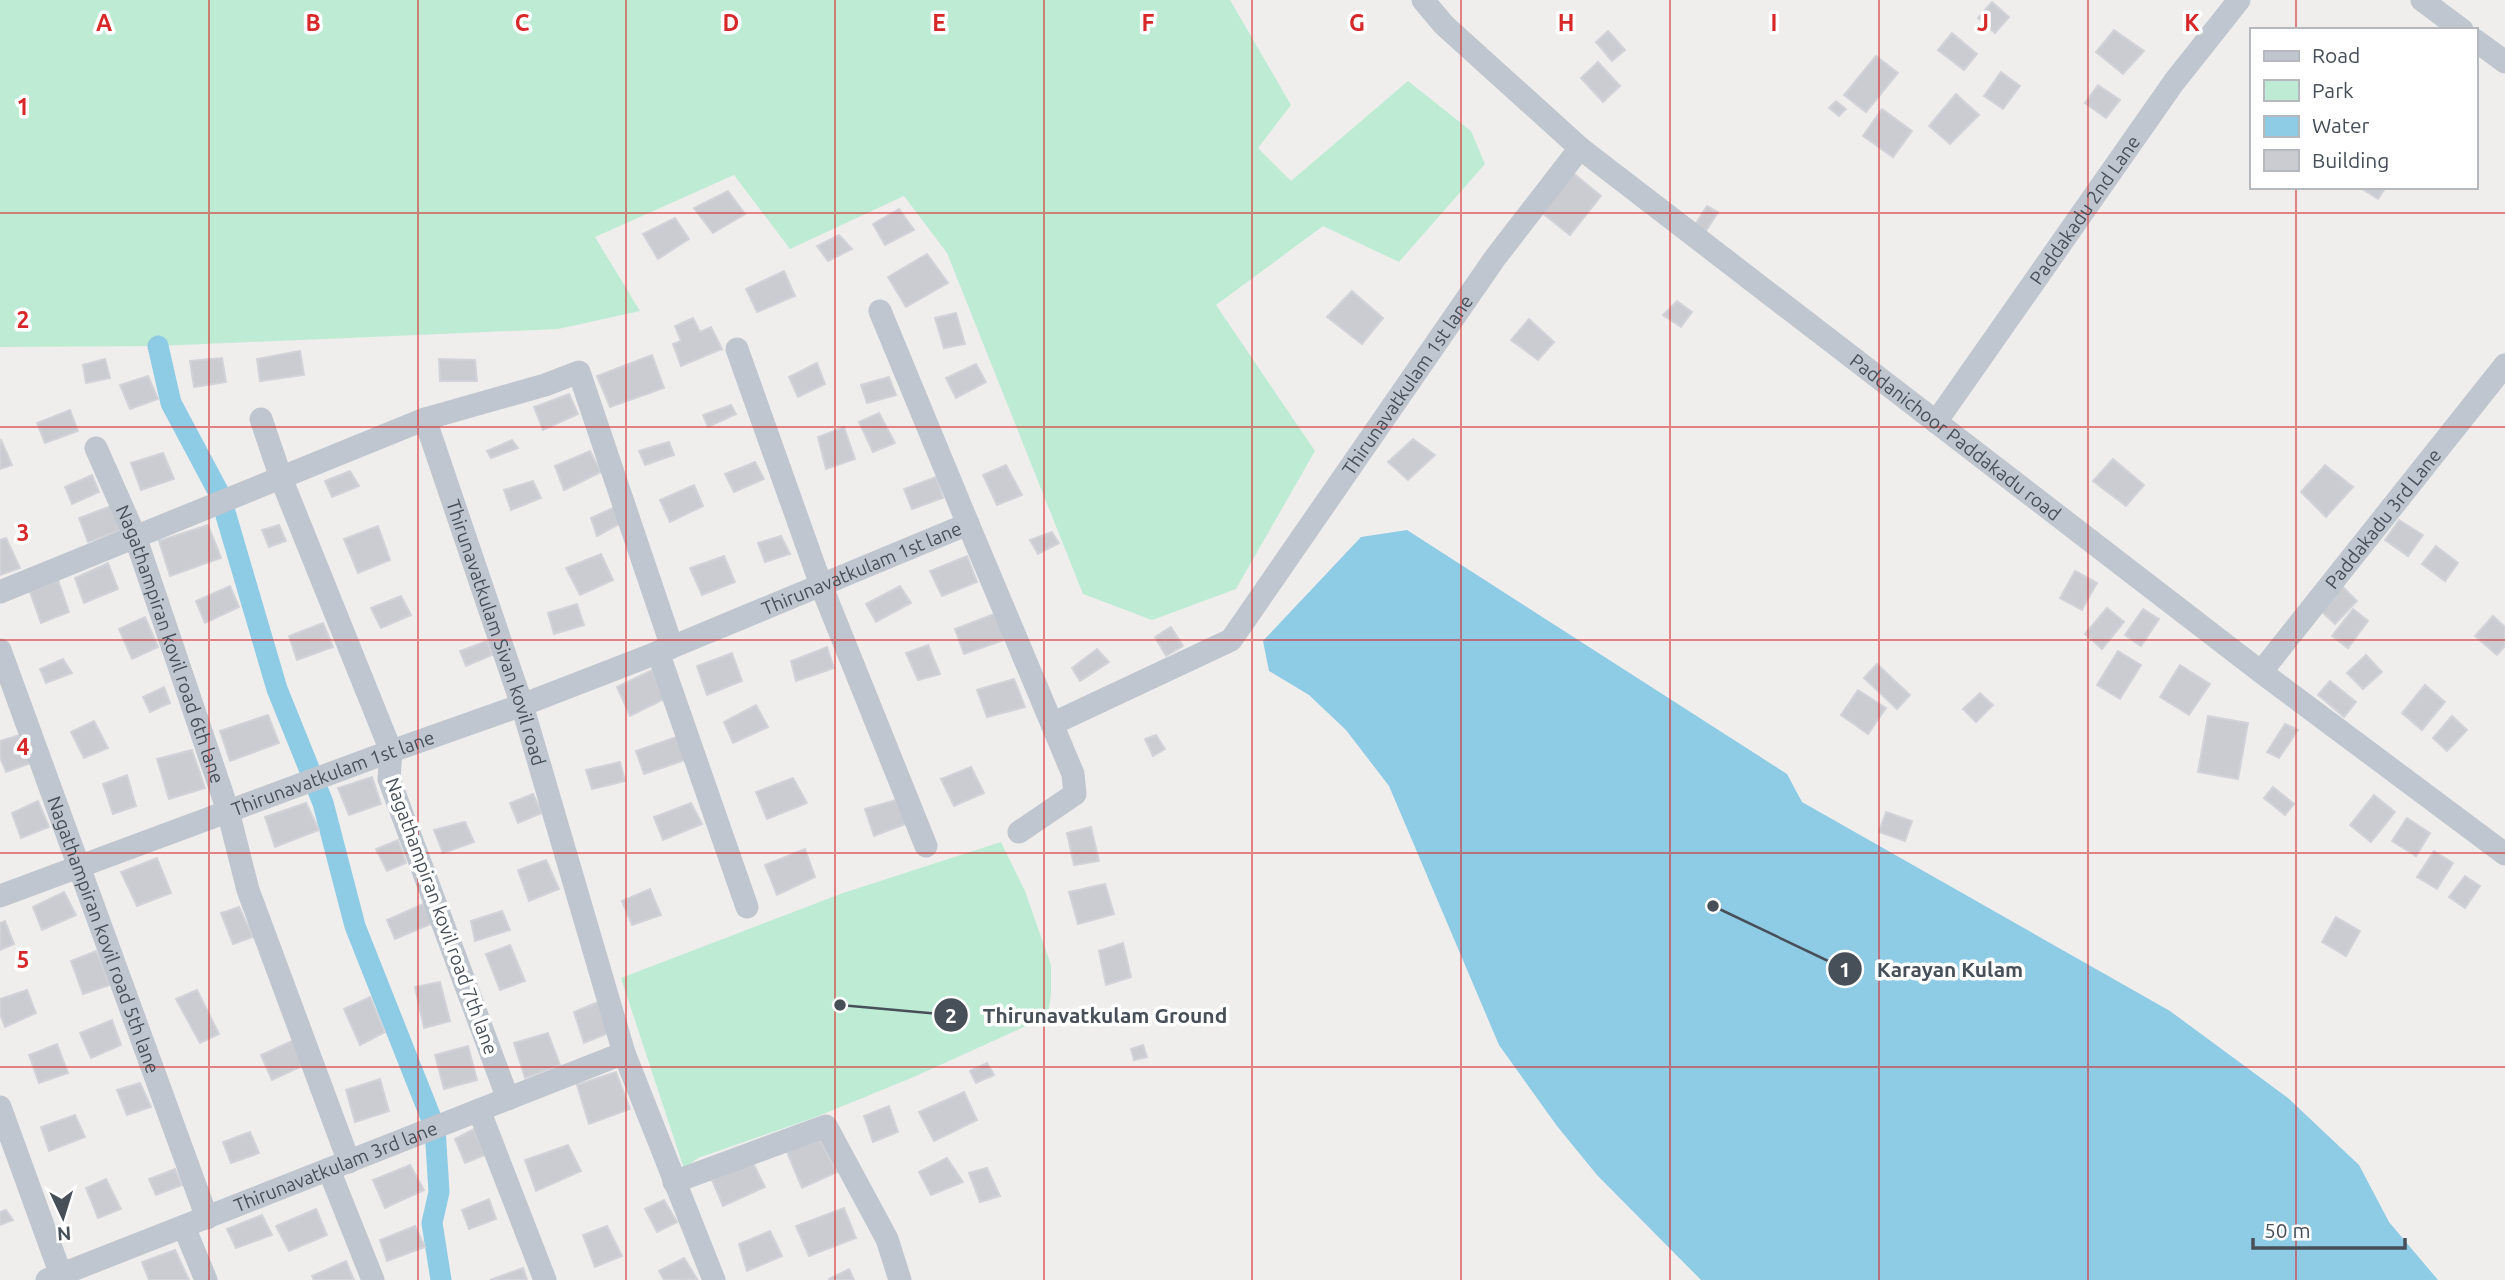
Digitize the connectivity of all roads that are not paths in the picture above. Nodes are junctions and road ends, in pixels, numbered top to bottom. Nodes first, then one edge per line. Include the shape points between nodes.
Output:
1 (1423, 0) edge
2 (2239, 0) edge
3 (2422, 0) edge
4 (2459, 28) edge
5 (2477, 41) edge
6 (2505, 62) edge
7 (1580, 148) junction
8 (880, 311) dead end
9 (737, 349) dead end
10 (2505, 365) edge
11 (261, 419) dead end
12 (425, 419) junction
13 (1936, 422) junction
14 (96, 448) dead end
15 (281, 478) junction
16 (968, 524) junction
17 (135, 536) junction
18 (821, 585) junction
19 (0, 592) edge
20 (0, 650) edge
21 (665, 650) junction
22 (2261, 672) junction
23 (522, 705) junction
24 (1052, 724) junction
25 (391, 751) junction
26 (228, 811) junction
27 (1019, 832) dead end
28 (926, 846) dead end
29 (2505, 854) edge
30 (79, 866) junction
31 (0, 896) edge
32 (747, 907) dead end
33 (624, 1053) junction
34 (508, 1098) junction
35 (0, 1107) edge
36 (479, 1110) junction
37 (339, 1166) junction
38 (674, 1182) junction
39 (207, 1218) junction
40 (184, 1227) junction
41 (54, 1278) edge
42 (206, 1280) edge
43 (373, 1280) edge
44 (545, 1280) edge
45 (714, 1280) edge
46 (900, 1280) edge

1 - 7 street, Paddanichoor Paddakadu road via 1444,25
2 - 13 street, Paddakadu 2nd Lane via 2166,93
3 - 4 street
5 - 6 street
7 - 13 street, Paddanichoor Paddakadu road
7 - 24 street, Thirunavatkulam 1st lane via 1495,258 1231,640
8 - 16 street
9 - 18 street
10 - 22 street, Paddakadu 3rd Lane
11 - 15 street, Nagathampiran kovil road 7th lane
12 - 15 street
12 - 21 street via 579,372
12 - 23 street, Thirunavatkulam Sivan kovil road
13 - 22 street, Paddanichoor Paddakadu road
14 - 17 street, Nagathampiran kovil road 6th lane
15 - 17 street
15 - 25 street, Nagathampiran kovil road 7th lane
16 - 18 street, Thirunavatkulam 1st lane
16 - 24 street, Thirunavatkulam 1st lane
17 - 19 street
17 - 26 street, Nagathampiran kovil road 6th lane
18 - 21 street, Thirunavatkulam 1st lane
18 - 28 street
20 - 30 street, Nagathampiran kovil road 5th lane
21 - 23 street, Thirunavatkulam 1st lane
21 - 32 street
22 - 29 street, Paddanichoor Paddakadu road
23 - 25 street, Thirunavatkulam 1st lane
23 - 33 street, Thirunavatkulam Sivan kovil road
24 - 27 street via 1073,774 1075,794
25 - 26 street, Thirunavatkulam 1st lane
25 - 34 street, Nagathampiran kovil road 7th lane via 389,779
26 - 30 street, Thirunavatkulam 1st lane
26 - 37 street, Nagathampiran kovil road 6th lane via 248,890
30 - 31 street, Thirunavatkulam 1st lane
30 - 39 street, Nagathampiran kovil road 5th lane
33 - 34 street, Thirunavatkulam 3rd lane
33 - 38 street, Thirunavatkulam Sivan kovil road
34 - 36 street, Thirunavatkulam 3rd lane
35 - 41 street
36 - 37 street, Thirunavatkulam 3rd lane
36 - 44 street
37 - 39 street, Thirunavatkulam 3rd lane
37 - 43 street, Nagathampiran kovil road 6th lane
38 - 45 street, Thirunavatkulam Sivan kovil road
38 - 46 street via 827,1126 887,1239
39 - 40 street, Thirunavatkulam 3rd lane
40 - 41 street, Thirunavatkulam 3rd lane
40 - 42 street

